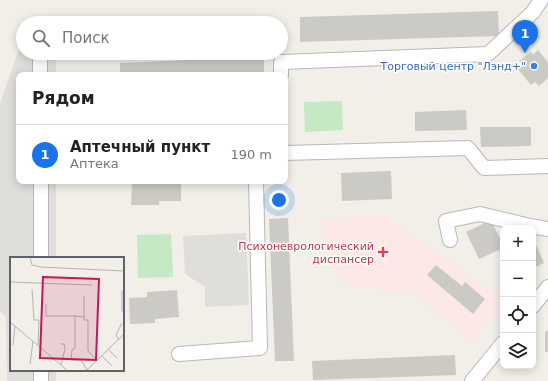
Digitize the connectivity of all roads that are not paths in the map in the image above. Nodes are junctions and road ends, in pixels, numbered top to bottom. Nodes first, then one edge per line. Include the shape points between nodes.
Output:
1 (542, 0) edge
2 (40, 60) edge
3 (40, 72) edge
4 (281, 72) edge
5 (288, 153) edge
6 (548, 166) edge
7 (41, 184) edge
8 (256, 184) edge
9 (548, 229) edge
10 (450, 240) dead end
11 (41, 257) edge
12 (548, 287) edge
13 (536, 302) edge
14 (500, 347) edge
15 (179, 354) dead end
16 (472, 381) edge

1 - 4 street via 533,12 488,54 281,62
2 - 3 street
5 - 6 street via 468,148 484,168
7 - 11 street
8 - 15 street via 260,348
9 - 10 street via 480,214 446,221
12 - 13 street
14 - 16 street

